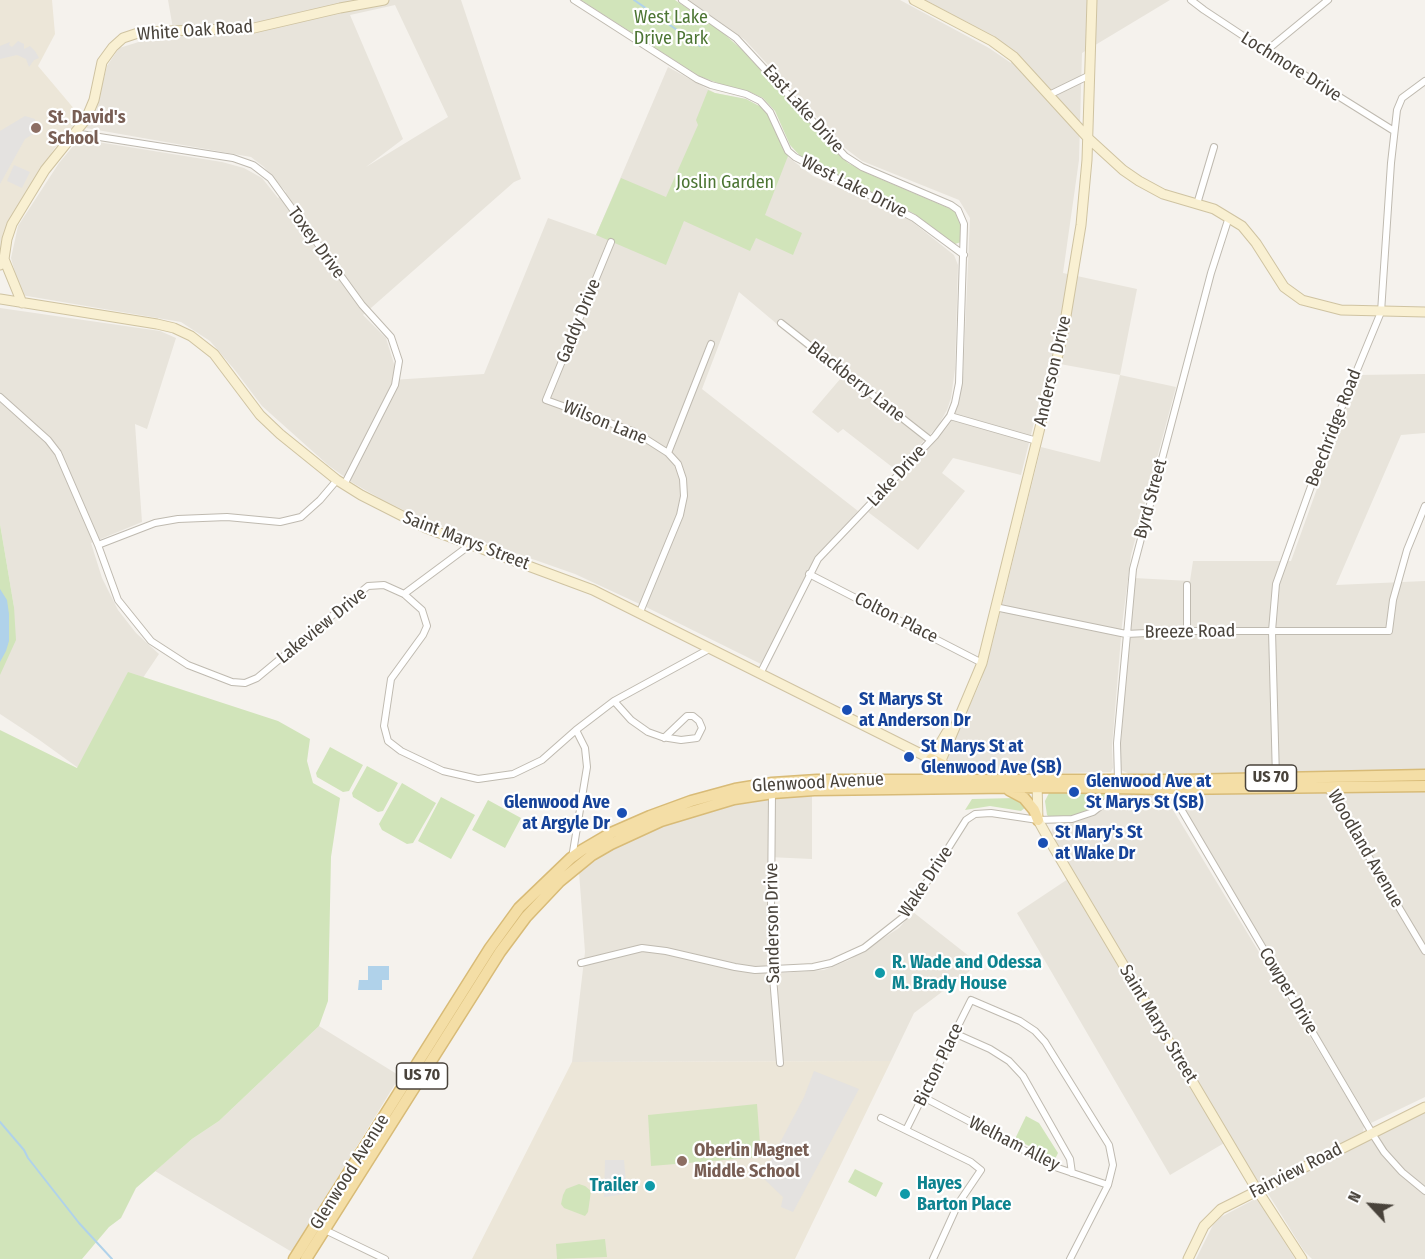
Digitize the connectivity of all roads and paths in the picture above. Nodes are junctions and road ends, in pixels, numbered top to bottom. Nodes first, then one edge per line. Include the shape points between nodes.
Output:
1 (384, 0) edge
2 (574, 0) edge
3 (682, 0) edge
4 (914, 0) edge
5 (1092, 0) edge
6 (1191, 0) edge
7 (1328, 0) edge
8 (1266, 51) junction
9 (1090, 75) junction
10 (1425, 81) edge
11 (1049, 94) junction
12 (1394, 131) junction
13 (74, 133) junction
14 (1088, 138) junction
15 (1214, 147) dead end
16 (1197, 204) junction
17 (1229, 217) junction
18 (611, 242) dead end
19 (964, 255) junction
20 (2, 262) edge
21 (0, 299) edge
22 (22, 303) junction
23 (1381, 312) junction
24 (1425, 312) edge
25 (781, 323) dead end
26 (711, 344) dead end
27 (0, 397) edge
28 (546, 400) joint
29 (950, 416) junction
30 (930, 440) junction
31 (1037, 441) junction
32 (668, 453) junction
33 (340, 483) junction
34 (1425, 506) edge
35 (98, 545) junction
36 (470, 545) junction
37 (809, 573) junction
38 (1187, 585) dead end
39 (404, 594) junction
40 (995, 607) junction
41 (640, 612) junction
42 (1187, 631) junction
43 (1272, 632) junction
44 (1126, 634) junction
45 (711, 648) junction
46 (982, 663) junction
47 (761, 672) junction
48 (614, 701) junction
49 (576, 730) junction
50 (664, 738) junction
51 (936, 761) junction
52 (1425, 775) edge
53 (972, 779) junction
54 (1327, 782) junction
55 (1276, 783) junction
56 (936, 784) junction
57 (1037, 784) junction
58 (1118, 785) junction
59 (1168, 785) junction
60 (1422, 786) edge
61 (772, 788) junction
62 (1006, 789) junction
63 (1038, 820) junction
64 (574, 862) junction
65 (1425, 951) edge
66 (581, 963) dead end
67 (772, 970) junction
68 (954, 1033) junction
69 (780, 1063) dead end
70 (923, 1097) junction
71 (1425, 1107) edge
72 (881, 1118) dead end
73 (906, 1130) junction
74 (1372, 1133) junction
75 (1072, 1173) junction
76 (1108, 1185) junction
77 (1257, 1190) junction
78 (1425, 1191) edge
79 (325, 1230) junction
80 (294, 1259) edge
81 (306, 1259) edge
82 (385, 1259) edge
83 (933, 1259) edge
84 (1070, 1259) edge
85 (1188, 1259) edge
86 (1302, 1259) edge

1 - 13 street, White Oak Road via 254,27 130,35 113,46 102,62 90,110
2 - 19 street, West Lake Drive via 697,79 760,101 795,157 914,218
3 - 19 street, East Lake Drive via 736,38 845,156 958,210 964,224
4 - 11 street via 992,41 1014,57
5 - 9 street, Anderson Drive
6 - 8 street, Lochmore Drive
7 - 8 street
8 - 12 street, Lochmore Drive
9 - 11 street
9 - 14 street, Anderson Drive
10 - 12 street, Beechridge Road via 1402,98
11 - 14 street
12 - 23 street, Beechridge Road
13 - 20 street, White Oak Road via 45,170 12,224
13 - 33 street, Toxey Drive via 232,158 253,165 270,178 362,305 391,337 399,361 395,385
14 - 16 street via 1139,181 1163,194
14 - 31 street, Anderson Drive via 1081,225 1064,334
15 - 16 street
16 - 17 street
17 - 23 street via 1256,243 1284,287 1302,300 1341,310
17 - 44 street, Byrd Street via 1132,568
18 - 28 street, Gaddy Drive
19 - 29 street, Lake Drive via 959,383
20 - 22 street
21 - 22 street, Saint Marys Street
22 - 33 street, Saint Marys Street via 157,324 191,336 214,354 260,415
23 - 24 street
23 - 43 street, Beechridge Road via 1324,450 1276,584
25 - 30 street, Blackberry Lane
26 - 32 street
27 - 35 street, Lakeview Drive via 58,453
28 - 32 street, Wilson Lane via 634,432
29 - 30 street, Lake Drive
29 - 31 street
30 - 37 street, Lake Drive
31 - 40 street, Anderson Drive
32 - 41 street, Wilson Lane via 678,464 684,496
33 - 35 street, Toxey Drive via 301,517 280,522 227,517 178,519 145,526
33 - 36 street, Saint Marys Street via 405,519
34 - 43 street, Breeze Road via 1407,550 1389,631
35 - 39 street, Lakeview Drive via 118,600 151,640 188,665 232,681 245,683 257,678 368,586 384,585
36 - 39 street
36 - 41 street, Saint Marys Street via 593,590
37 - 46 street, Colton Place
37 - 47 street, Lake Drive
38 - 42 street
39 - 49 street via 422,610 427,626 391,679 384,726 388,741 443,771 478,779 513,774 542,760
40 - 44 street, Breeze Road
40 - 46 street, Anderson Drive
41 - 45 street, Saint Marys Street
42 - 43 street, Breeze Road
42 - 44 street, Breeze Road
43 - 55 street, Beechridge Road
44 - 58 street, Byrd Street via 1117,743
45 - 47 street, Saint Marys Street
45 - 48 street
46 - 51 street, Anderson Drive via 942,758
47 - 51 street, Saint Marys Street
48 - 49 street
48 - 50 street via 631,720
49 - 64 street via 585,747 587,767
50 - 50 street via 691,740 697,738 702,728 693,716 687,716
51 - 53 main road
51 - 56 street
52 - 54 main road, Glenwood Avenue / US 70
52 - 60 street
53 - 56 main road, Glenwood Avenue / US 70
53 - 57 main road, Glenwood Avenue / US 70
54 - 55 main road, Glenwood Avenue / US 70
54 - 60 main road, Glenwood Avenue / US 70
54 - 65 street, Woodland Avenue
55 - 59 main road, Glenwood Avenue / US 70
56 - 61 main road, Glenwood Avenue / US 70 via 814,790
56 - 62 main road, Glenwood Avenue / US 70
57 - 58 main road, Glenwood Avenue / US 70
57 - 62 main road, Glenwood Avenue / US 70
57 - 63 street, Saint Marys Street
58 - 59 main road, Glenwood Avenue / US 70
58 - 63 street, Wake Drive via 1116,794 1085,816
59 - 74 street, Cowper Drive
61 - 64 main road, Glenwood Avenue / US 70 via 735,789 650,816 611,833
61 - 67 street, Sanderson Drive
62 - 63 main road via 1024,798
63 - 67 street, Wake Drive via 975,814 966,820 906,915 886,932 864,948 831,963
63 - 77 street, Saint Marys Street
64 - 79 main road, Glenwood Avenue / US 70 via 512,934
64 - 80 main road, Glenwood Avenue / US 70 via 519,908 496,940
66 - 67 street, Wake Drive via 642,948 735,967
67 - 69 street, Sanderson Drive
68 - 70 street, Bicton Place
68 - 75 street via 990,1049 1023,1076 1070,1159
68 - 76 street, Bicton Place via 971,1000 1035,1031 1109,1145 1113,1165
70 - 73 street, Bicton Place
70 - 75 street, Welham Alley
71 - 74 street, Fairview Road
72 - 73 street
73 - 83 street via 981,1170 958,1204
74 - 77 street, Fairview Road
74 - 78 street, Cowper Drive via 1402,1172
75 - 76 street, Welham Alley
76 - 84 street
77 - 85 street, Fairview Road via 1221,1209 1204,1226
77 - 86 street, Saint Marys Street
79 - 81 main road, Glenwood Avenue / US 70
79 - 82 street

